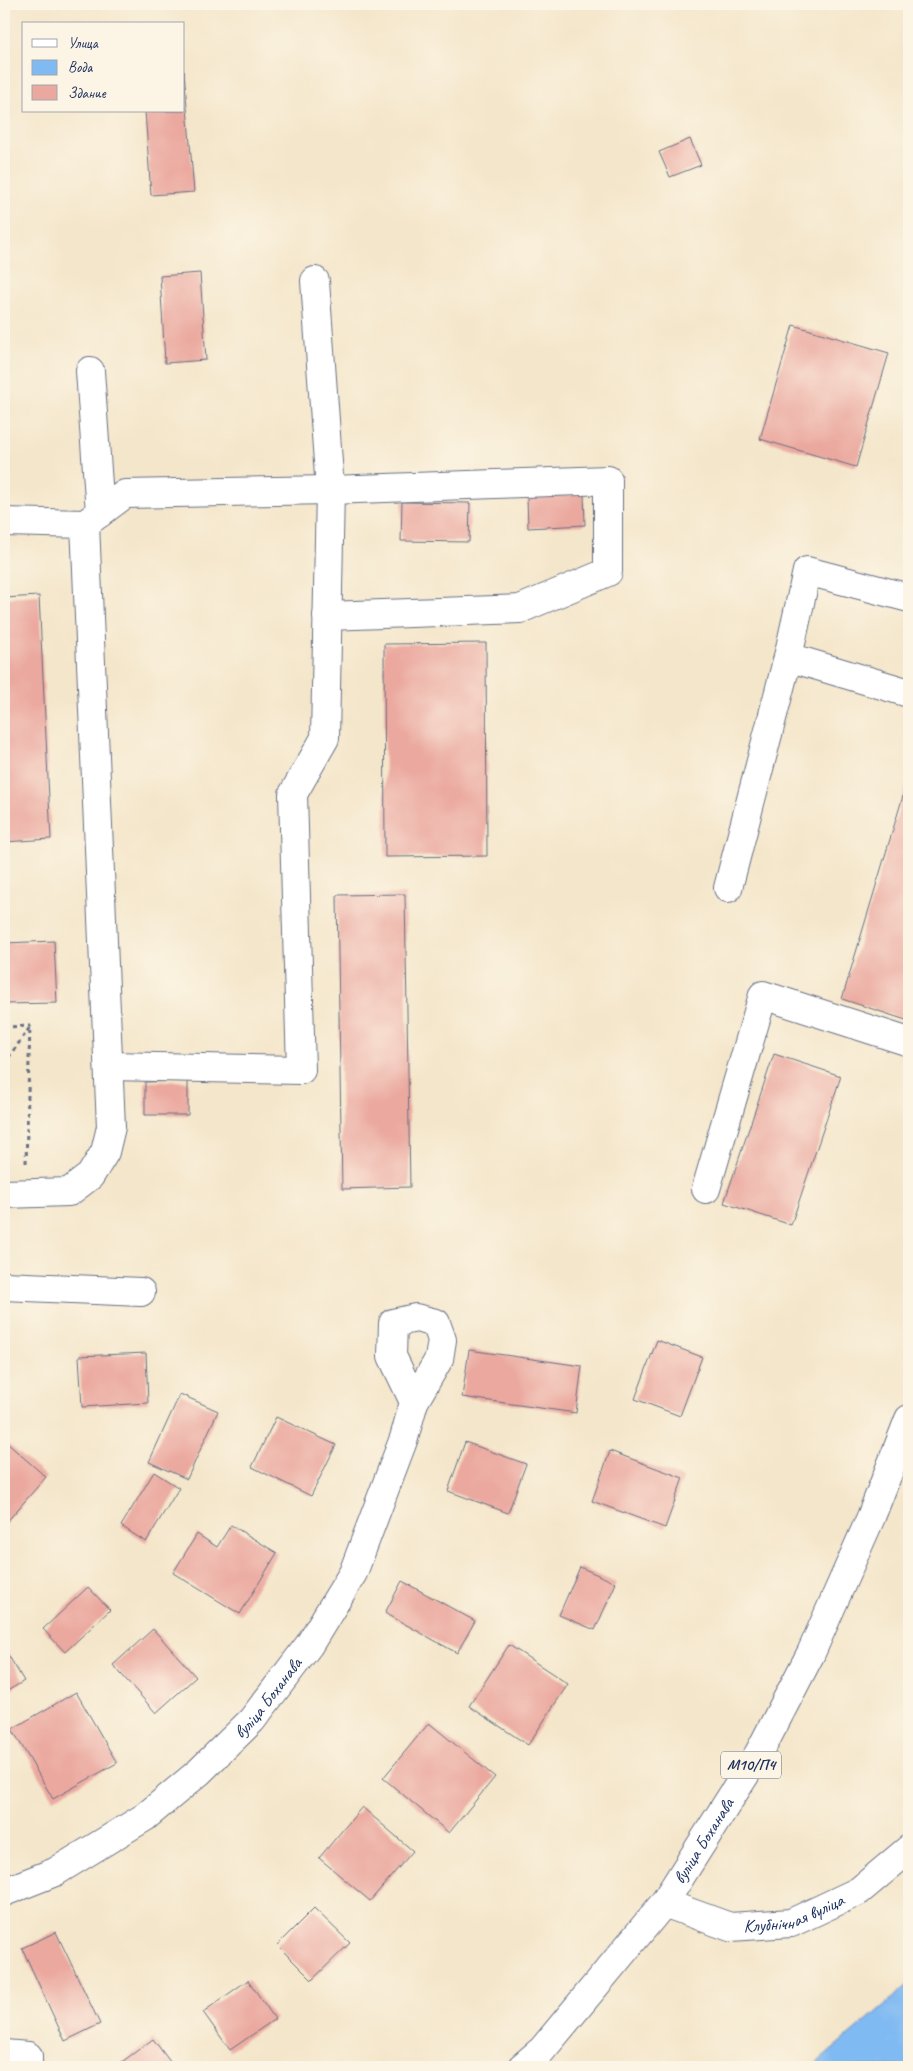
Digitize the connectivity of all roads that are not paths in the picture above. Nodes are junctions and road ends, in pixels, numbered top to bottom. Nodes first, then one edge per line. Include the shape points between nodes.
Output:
1 (316, 281) dead end
2 (90, 371) dead end
3 (330, 490) junction
4 (93, 518) junction
5 (4, 522) edge
6 (909, 598) edge
7 (327, 616) junction
8 (788, 657) junction
9 (909, 693) edge
10 (728, 888) dead end
11 (909, 1042) edge
12 (110, 1066) junction
13 (706, 1189) dead end
14 (4, 1194) edge
15 (4, 1286) edge
16 (141, 1292) dead end
17 (414, 1402) dead end
18 (909, 1419) edge
19 (909, 1849) edge
20 (4, 1892) edge
21 (664, 1903) junction
22 (4, 2054) edge
23 (28, 2067) edge
24 (522, 2067) edge

1 - 3 street
2 - 4 street
3 - 4 street via 126,494
3 - 7 street
3 - 7 street via 608,480 608,572 520,609
4 - 5 street
4 - 12 street
6 - 8 street via 807,571
7 - 12 street via 325,738 293,794 301,1070
8 - 9 street
8 - 10 street
11 - 13 street via 763,995
12 - 14 street via 112,1127 105,1152 90,1176 69,1192
15 - 16 street
17 - 20 street, вуліца Боханава via 404,1438 352,1573 310,1645 252,1720 200,1772 145,1817 55,1872
18 - 21 street, вуліца Боханава / М10/П4 via 871,1517 811,1653 759,1753
19 - 21 street, Клубнічная вуліца via 859,1891 791,1923 730,1927
21 - 24 street, вуліца Боханава / М10/П4 via 542,2050
22 - 23 street via 28,2056

